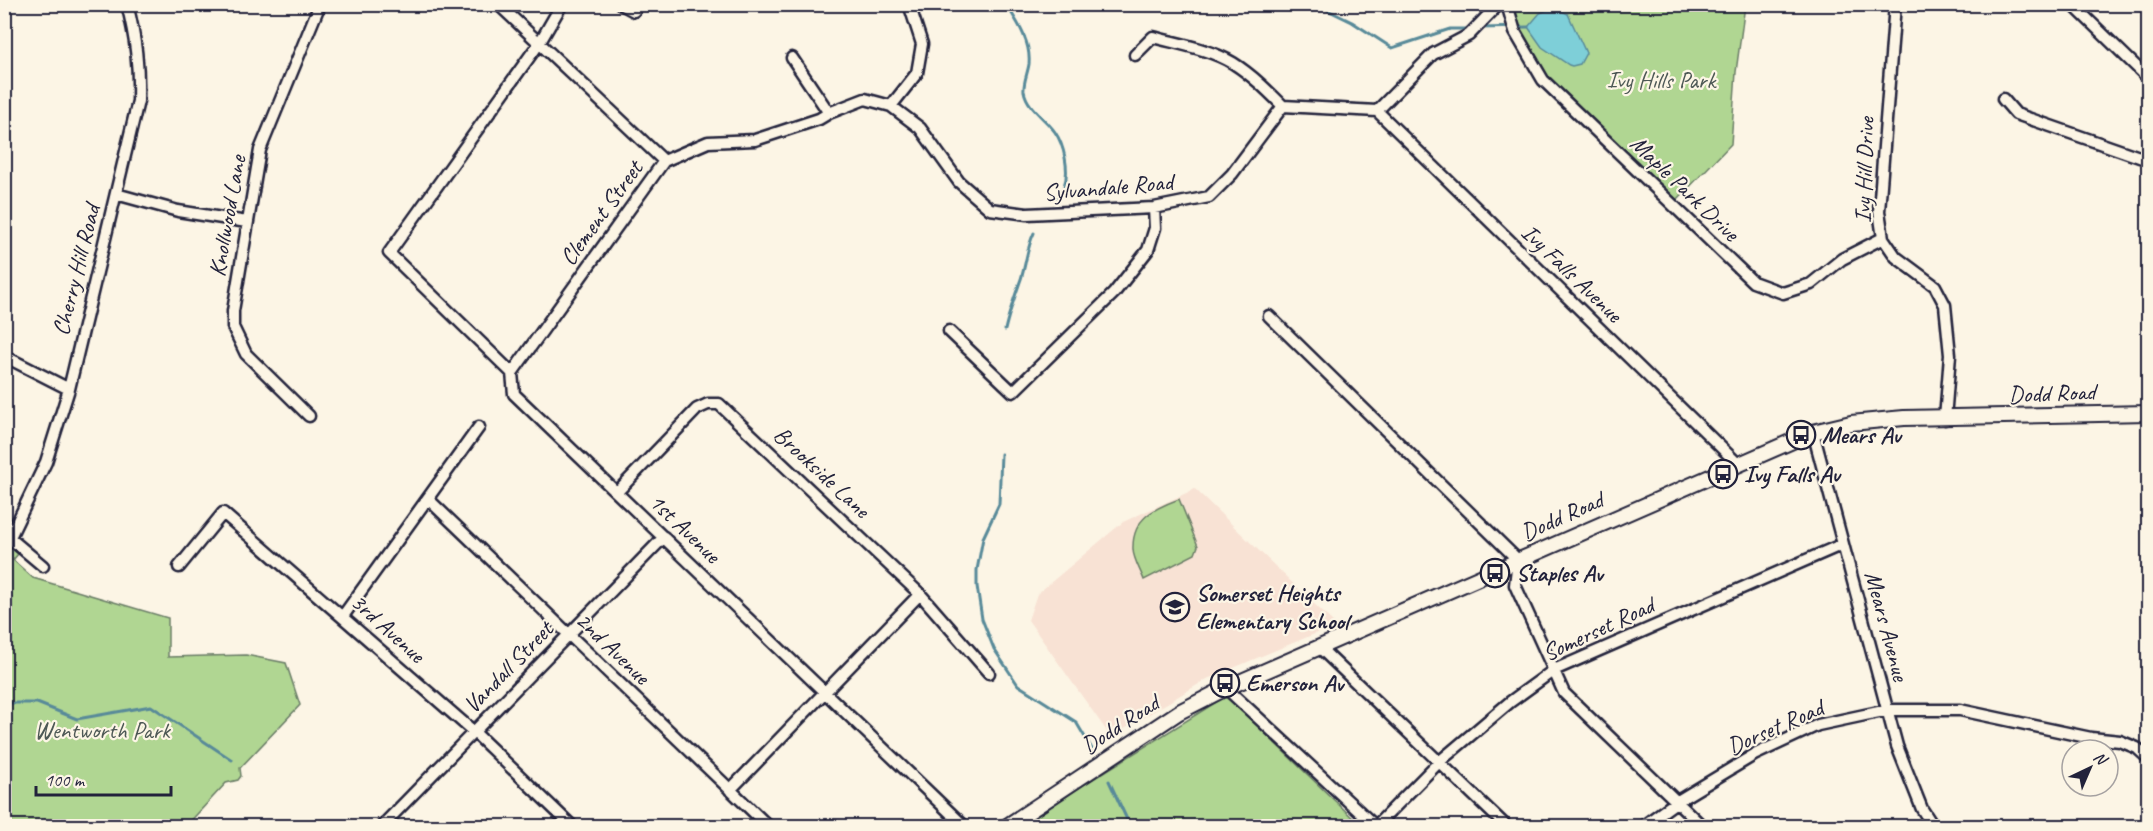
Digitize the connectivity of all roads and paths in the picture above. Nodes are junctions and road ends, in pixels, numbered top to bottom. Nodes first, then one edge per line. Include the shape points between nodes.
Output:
1 (127, 4) edge
2 (320, 4) edge
3 (498, 4) edge
4 (562, 4) edge
5 (621, 4) edge
6 (909, 4) edge
7 (1499, 4) edge
8 (1507, 4) edge
9 (1895, 4) edge
10 (2072, 4) edge
11 (634, 11) dead end
12 (540, 42) junction
13 (1135, 55) dead end
14 (792, 58) dead end
15 (2148, 78) edge
16 (2003, 99) dead end
17 (891, 106) junction
18 (1283, 106) junction
19 (1377, 111) junction
20 (829, 113) junction
21 (2148, 160) edge
22 (664, 161) junction
23 (116, 194) junction
24 (1154, 208) junction
25 (247, 222) junction
26 (1883, 238) junction
27 (1269, 316) dead end
28 (949, 331) dead end
29 (4, 356) edge
30 (512, 373) junction
31 (69, 389) junction
32 (2148, 413) edge
33 (309, 416) dead end
34 (1945, 419) junction
35 (479, 427) dead end
36 (1814, 432) junction
37 (1738, 464) junction
38 (617, 492) junction
39 (428, 499) junction
40 (7, 535) edge
41 (664, 537) junction
42 (1843, 544) junction
43 (1518, 560) junction
44 (43, 566) dead end
45 (179, 567) dead end
46 (920, 594) junction
47 (343, 616) junction
48 (569, 635) junction
49 (1319, 647) junction
50 (1554, 670) junction
51 (989, 672) dead end
52 (1226, 688) junction
53 (825, 692) junction
54 (1888, 710) junction
55 (474, 732) junction
56 (2148, 758) edge
57 (1439, 762) junction
58 (730, 790) junction
59 (1676, 802) junction
60 (382, 826) edge
61 (572, 826) edge
62 (768, 826) edge
63 (964, 826) edge
64 (1007, 826) edge
65 (1375, 826) edge
66 (1506, 826) edge
67 (1642, 826) edge
68 (1702, 826) edge
69 (1933, 826) edge

1 - 23 street, Cherry Hill Road via 139,66 138,102
2 - 25 street, Knollwood Lane via 260,150
3 - 12 street
4 - 12 street
5 - 11 street
6 - 17 street via 922,44 916,73
7 - 19 street via 1469,35 1433,54
8 - 26 street, Maple Park Drive via 1515,32 1543,80 1753,282 1783,293 1811,284 1842,259
9 - 26 street, Ivy Hill Drive via 1879,211
10 - 15 street
12 - 22 street
12 - 30 street, 1st Avenue via 389,253
13 - 18 street via 1153,37 1194,47 1232,63
14 - 20 street
16 - 21 street via 2016,114
17 - 20 street, Sylvandale Road via 865,99
17 - 24 street, Sylvandale Road via 920,128 959,182 990,209 1027,214
18 - 19 street
18 - 24 street, Sylvandale Road via 1232,174 1209,197
19 - 37 street, Ivy Falls Avenue
20 - 22 street, Clement Street via 755,140 708,142
22 - 30 street, Clement Street
23 - 25 street via 178,211
23 - 31 street, Cherry Hill Road
24 - 28 street via 1155,228 1148,250 1114,293 1013,392
25 - 33 street, Knollwood Lane via 233,303 233,327 246,354
26 - 34 street, Ivy Hill Drive via 1896,257 1935,286 1945,305 1950,355
27 - 43 street
29 - 31 street
30 - 38 street, 1st Avenue via 514,394
31 - 40 street, Cherry Hill Road via 46,462
32 - 34 main road, Dodd Road
34 - 36 main road, Dodd Road via 1851,423
35 - 39 street
36 - 37 main road, Dodd Road
36 - 42 street, Mears Avenue
37 - 43 main road, Dodd Road
38 - 41 street, 1st Avenue
38 - 46 street, Brookside Lane via 697,409 719,404
39 - 47 street
39 - 48 street, 2nd Avenue
40 - 44 street
41 - 48 street, Vandall Street
41 - 53 street, 1st Avenue
42 - 50 street, Somerset Road
42 - 54 street, Mears Avenue
43 - 49 main road, Dodd Road
43 - 50 street via 1515,585
45 - 47 street, 3rd Avenue via 224,513
46 - 51 street, Brookside Lane
46 - 53 street
47 - 55 street, 3rd Avenue
48 - 55 street, Vandall Street
48 - 58 street, 2nd Avenue
49 - 52 main road, Dodd Road
49 - 57 street
50 - 57 street, Somerset Road
50 - 59 street via 1564,693
52 - 64 main road, Dodd Road via 1179,712
52 - 65 street
53 - 58 street
53 - 63 street, 1st Avenue
54 - 56 street, Dorset Road via 1960,710 2120,741
54 - 59 street, Dorset Road via 1818,725 1754,755
54 - 69 street, Mears Avenue via 1897,746
55 - 60 street, Vandall Street
55 - 61 street, 3rd Avenue
57 - 65 street, Somerset Road
57 - 66 street
58 - 62 street, 2nd Avenue
59 - 67 street, Dorset Road
59 - 68 street

